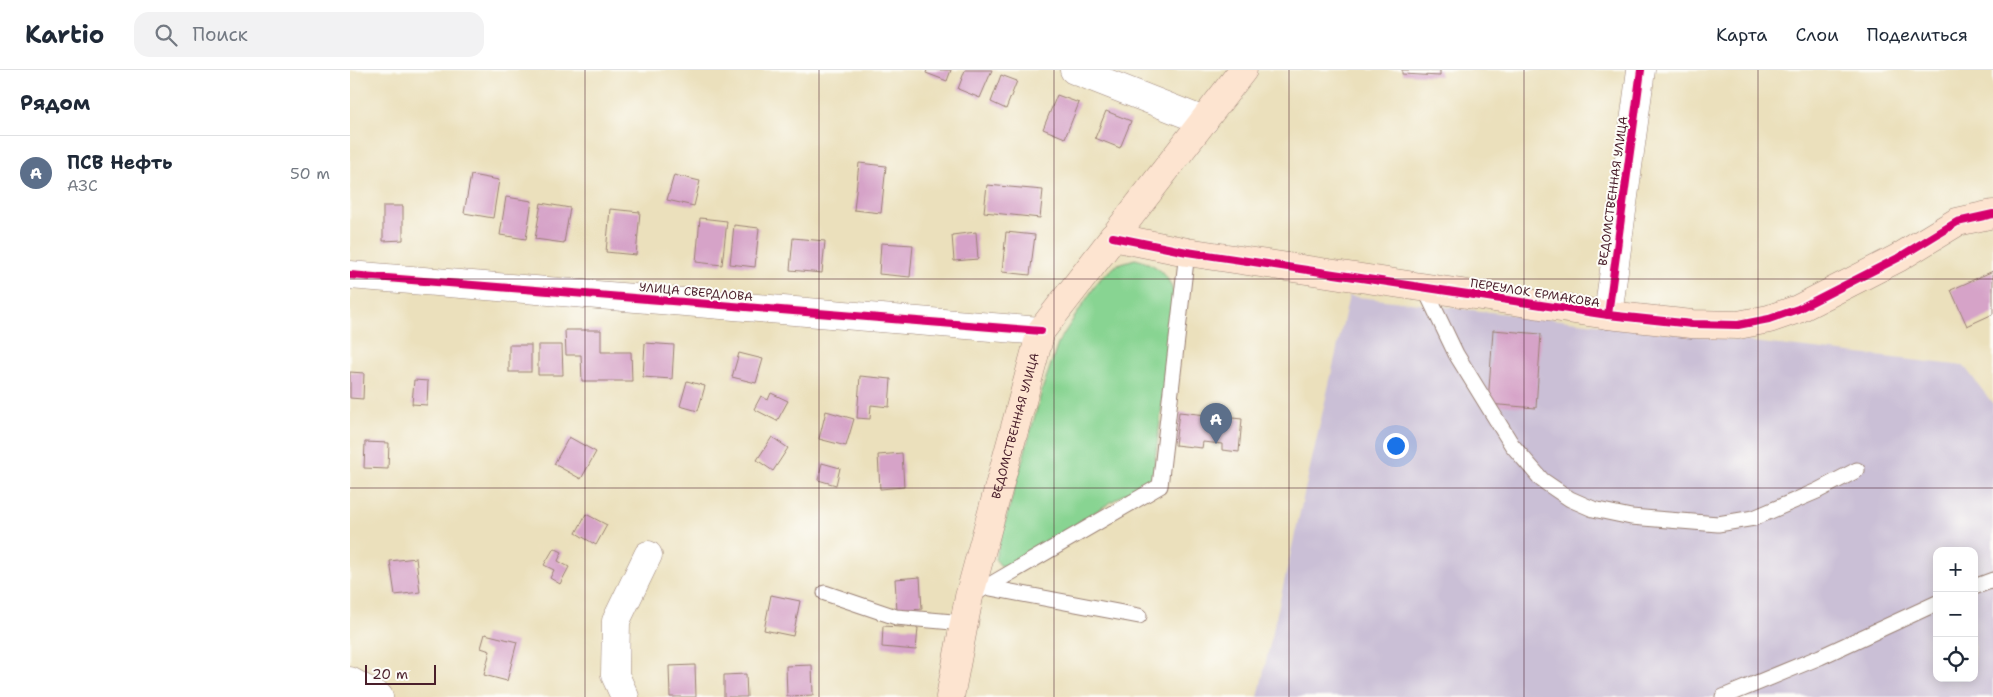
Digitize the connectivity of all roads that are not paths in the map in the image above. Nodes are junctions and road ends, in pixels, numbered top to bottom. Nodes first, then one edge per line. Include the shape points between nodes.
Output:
1 (1074, 70) edge
2 (1243, 70) edge
3 (1641, 70) edge
4 (1204, 120) junction
5 (1993, 214) edge
6 (1113, 237) junction
7 (1187, 252) junction
8 (350, 275) edge
9 (1424, 287) junction
10 (1608, 315) junction
11 (1041, 331) junction
12 (1857, 470) dead end
13 (648, 555) dead end
14 (1993, 580) edge
15 (1978, 586) edge
16 (826, 592) dead end
17 (977, 592) junction
18 (1933, 605) edge
19 (1139, 616) dead end
20 (964, 623) junction
21 (350, 681) edge
22 (379, 697) edge
23 (625, 697) edge
24 (950, 697) edge
25 (1723, 697) edge

1 - 4 street
2 - 4 street, ВЕДОМСТВЕННАЯ УЛИЦА
3 - 10 street, ВЕДОМСТВЕННАЯ УЛИЦА
4 - 6 street, ВЕДОМСТВЕННАЯ УЛИЦА
5 - 10 street, ПЕРЕУЛОК ЕРМАКОВА via 1957,222 1890,262 1798,309 1769,319 1738,325 1692,324
6 - 7 street, ПЕРЕУЛОК ЕРМАКОВА
6 - 11 street, ВЕДОМСТВЕННАЯ УЛИЦА
7 - 9 street, ПЕРЕУЛОК ЕРМАКОВА
7 - 17 lane via 1160,486
8 - 11 street, УЛИЦА СВЕРДЛОВА
9 - 10 street, ПЕРЕУЛОК ЕРМАКОВА
9 - 12 lane via 1456,354 1512,445 1542,480 1570,499 1594,509 1631,517 1718,524 1754,518
11 - 17 street, ВЕДОМСТВЕННАЯ УЛИЦА
13 - 23 street via 616,621 615,675
14 - 15 lane
16 - 20 lane via 896,617
17 - 19 lane
17 - 20 street, ВЕДОМСТВЕННАЯ УЛИЦА
18 - 25 lane
20 - 24 street, ВЕДОМСТВЕННАЯ УЛИЦА
21 - 22 street

